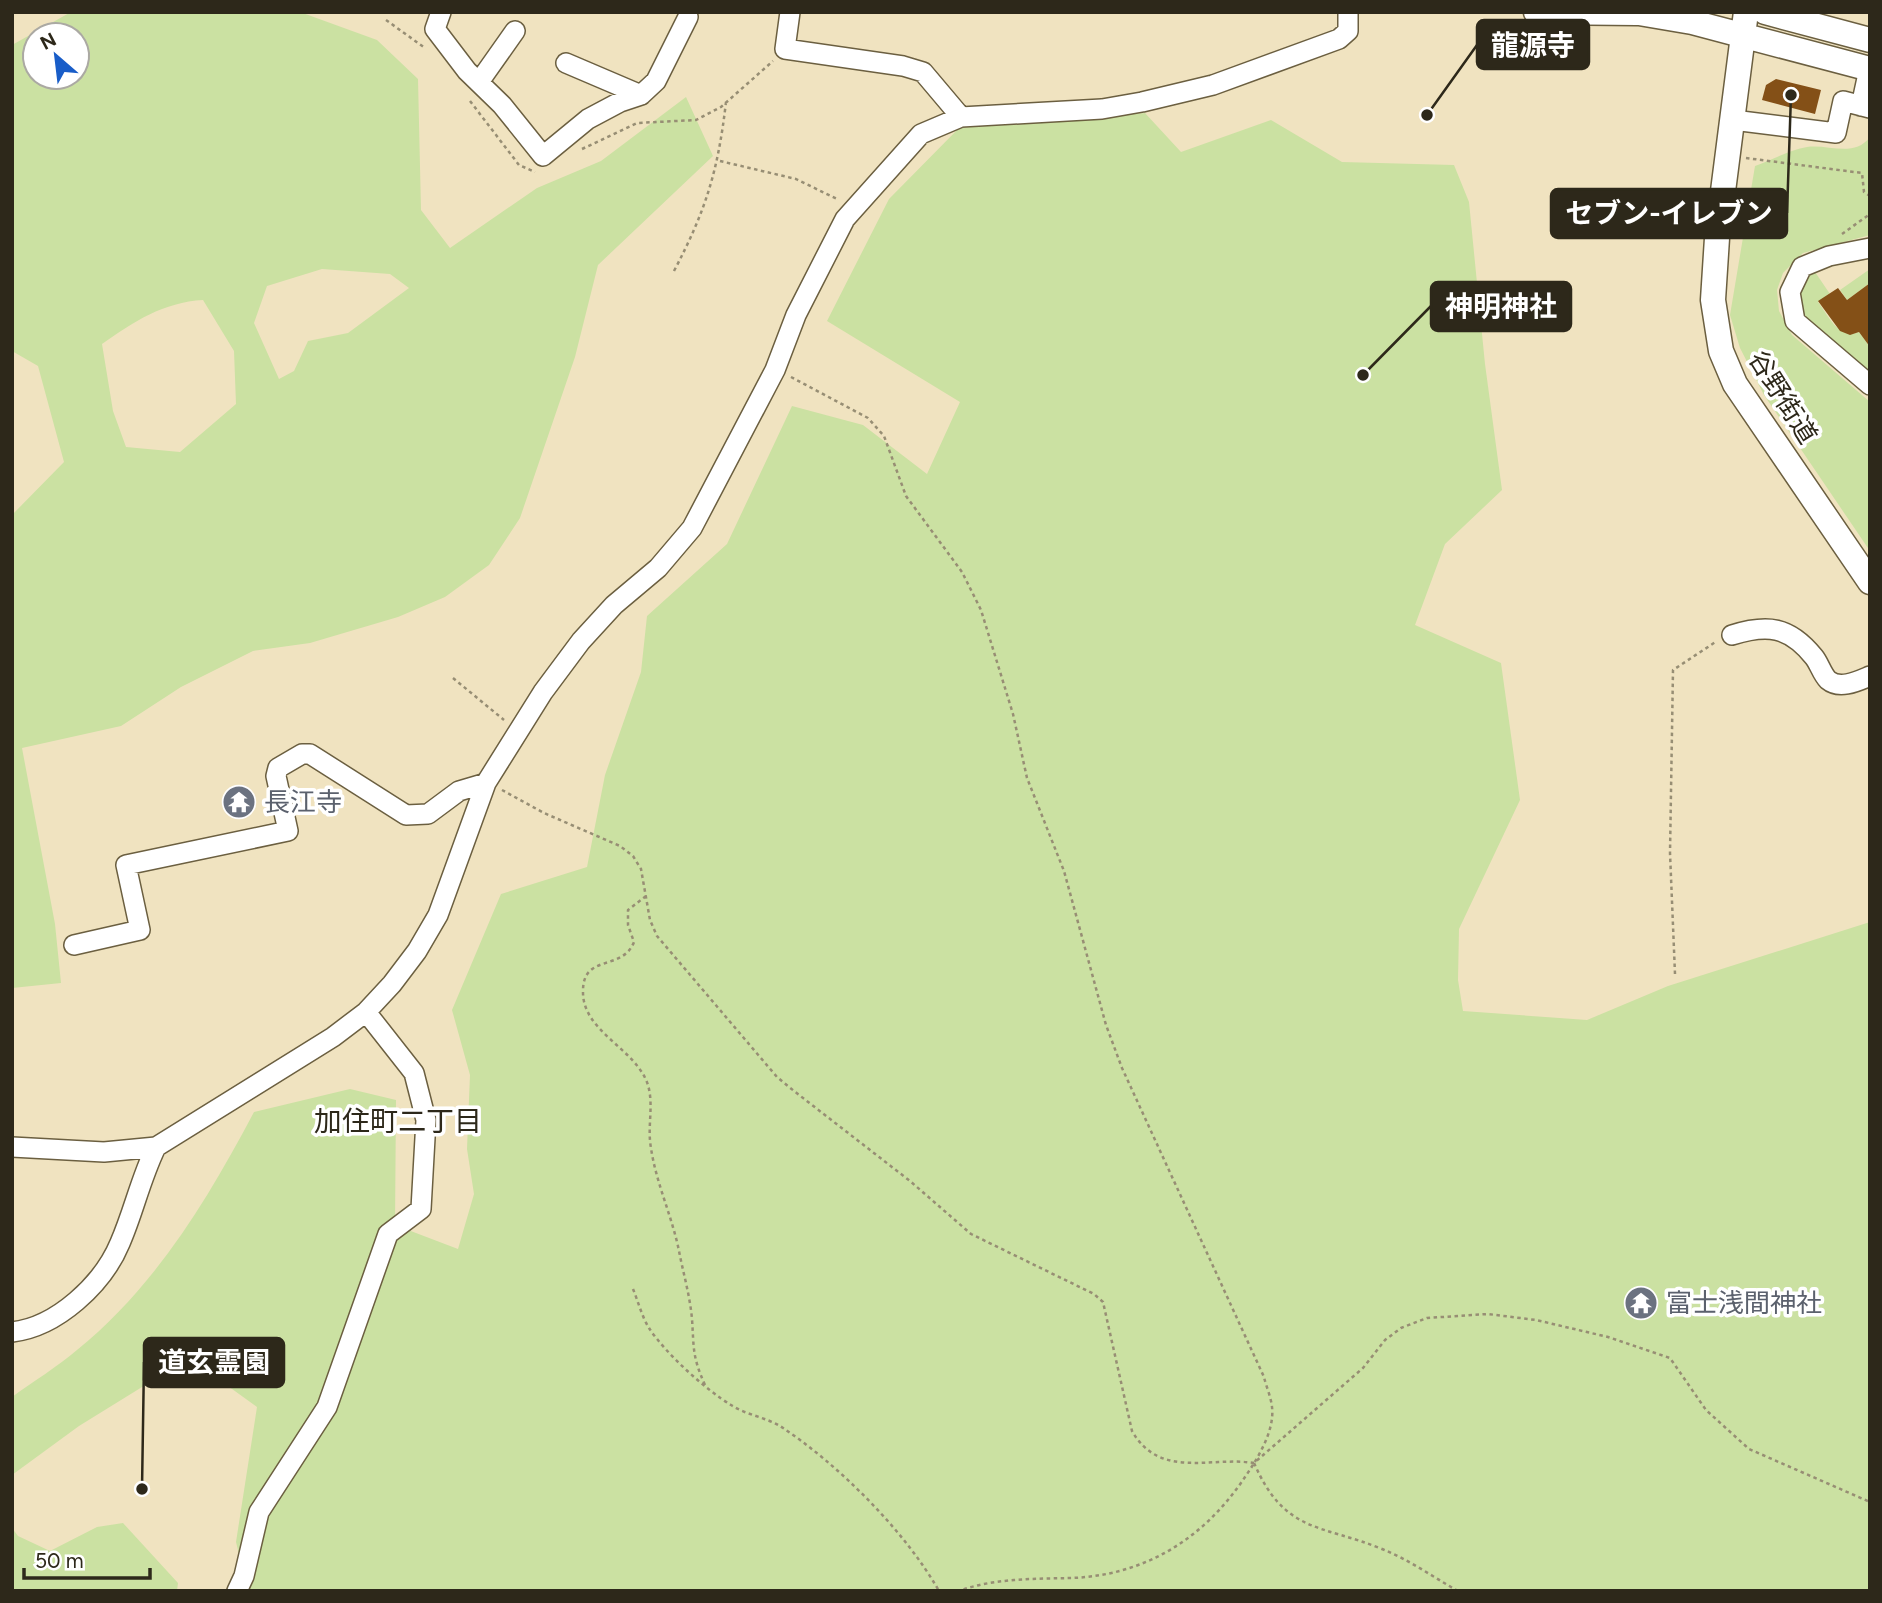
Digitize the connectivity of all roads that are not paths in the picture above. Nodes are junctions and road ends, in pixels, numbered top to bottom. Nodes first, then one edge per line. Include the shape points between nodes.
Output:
1 (441, 12) edge
2 (790, 12) edge
3 (1348, 12) edge
4 (1536, 12) edge
5 (1765, 12) edge
6 (1635, 13) edge
7 (688, 17) dead end
8 (1745, 24) edge
9 (515, 31) dead end
10 (1863, 37) edge
11 (566, 63) dead end
12 (1870, 69) edge
13 (479, 82) junction
14 (641, 95) junction
15 (1865, 107) edge
16 (961, 117) junction
17 (1733, 120) junction
18 (1870, 248) edge
19 (1870, 385) edge
20 (1870, 582) edge
21 (1731, 635) road end
22 (1870, 676) edge
23 (486, 783) junction
24 (74, 946) dead end
25 (366, 1012) junction
26 (12, 1147) edge
27 (156, 1147) junction
28 (12, 1332) edge
29 (237, 1591) edge

1 - 13 street via 435,29
2 - 16 street via 785,50 923,72
3 - 16 street via 1348,31 1339,39 1213,85 1102,109
4 - 6 main road
5 - 10 main road
6 - 8 main road
7 - 14 street via 656,81
8 - 12 main road
8 - 17 main road, 谷野街道
9 - 13 street
11 - 14 street
12 - 15 street
13 - 14 street via 543,156 588,120
15 - 17 street via 1843,101 1836,133
16 - 23 street via 921,134 845,219 811,283 775,370 692,528 658,568 581,641
17 - 20 main road, 谷野街道 via 1714,271 1715,327 1721,351 1750,408
18 - 19 street via 1829,256 1802,268 1790,292 1795,321
21 - 22 street via 1760,626 1779,631 1797,639 1828,680 1852,684
23 - 24 street via 458,791 428,814 406,815 310,754 302,754 278,768 276,776 288,831 127,866 139,930
23 - 25 street via 438,915 417,951
25 - 27 street
25 - 29 street via 414,1073 426,1120 421,1209 388,1234 327,1407 259,1512
26 - 27 street via 104,1152
27 - 28 street via 108,1267 60,1313 25,1331

